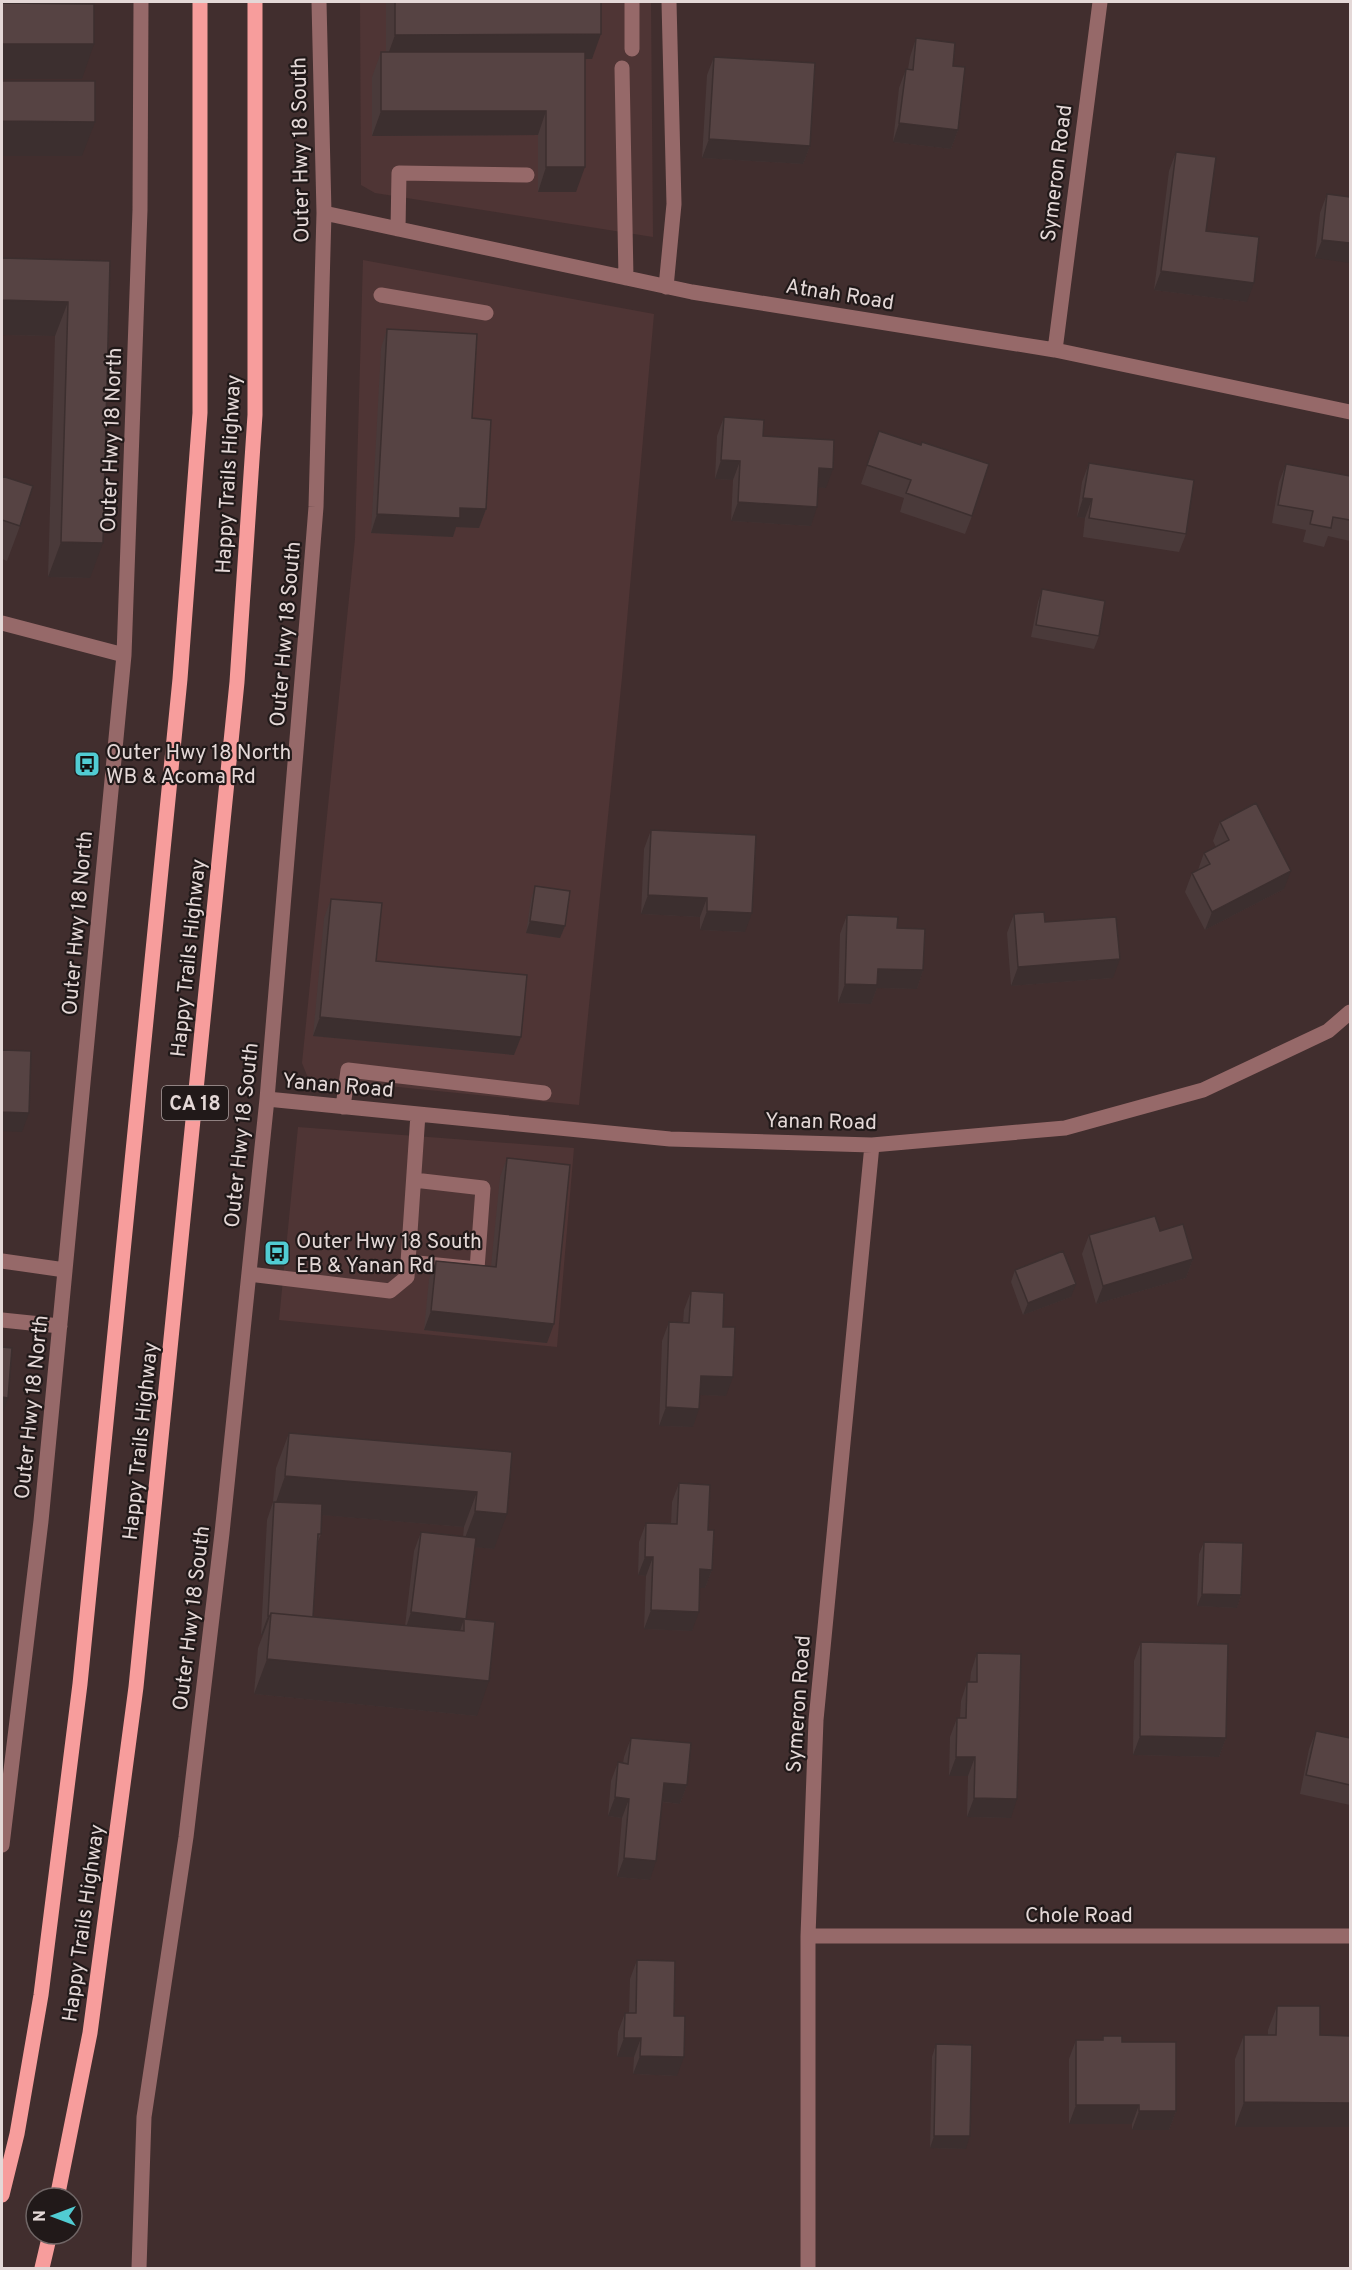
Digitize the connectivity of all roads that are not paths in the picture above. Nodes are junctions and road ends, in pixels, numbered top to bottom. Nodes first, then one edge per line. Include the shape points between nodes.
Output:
1 (141, 2) edge
2 (200, 2) edge
3 (255, 2) edge
4 (319, 2) edge
5 (632, 2) edge
6 (669, 2) edge
7 (1100, 2) edge
8 (632, 49) dead end
9 (622, 68) dead end
10 (526, 175) dead end
11 (324, 213) junction
12 (398, 229) junction
13 (626, 278) junction
14 (666, 286) junction
15 (381, 295) dead end
16 (486, 314) dead end
17 (1055, 350) junction
18 (1350, 412) edge
19 (2, 623) edge
20 (124, 655) junction
21 (1350, 1012) edge
22 (544, 1093) dead end
23 (267, 1099) junction
24 (343, 1107) junction
25 (418, 1114) junction
26 (872, 1144) junction
27 (414, 1180) junction
28 (2, 1261) edge
29 (408, 1262) junction
30 (65, 1270) junction
31 (249, 1274) junction
32 (2, 1320) edge
33 (60, 1326) junction
34 (2, 1845) edge
35 (808, 1936) junction
36 (1350, 1936) edge
37 (59, 2186) edge
38 (2, 2195) edge
39 (47, 2246) edge
40 (42, 2268) edge
41 (139, 2268) edge
42 (808, 2268) edge

1 - 20 street, Outer Hwy 18 North via 140,210
2 - 38 main road, Happy Trails Highway / CA 18 via 200,413 180,679 80,1684 41,1995 17,2134
3 - 37 main road, Happy Trails Highway / CA 18 via 255,415 237,682 136,1688 90,2033
4 - 11 street, Outer Hwy 18 South
5 - 8 street
6 - 14 street via 674,204
7 - 17 street, Symeron Road
9 - 13 street
10 - 12 street via 399,173
11 - 12 street, Atnah Road
11 - 23 street, Outer Hwy 18 South via 316,507
12 - 13 street, Atnah Road
13 - 14 street, Atnah Road
14 - 17 street, Atnah Road
15 - 16 street
17 - 18 street, Atnah Road
19 - 20 street
20 - 30 street, Outer Hwy 18 North
21 - 26 street, Yanan Road via 1328,1031 1203,1090 1065,1128
22 - 24 street via 348,1070
23 - 24 street, Yanan Road
23 - 31 street, Outer Hwy 18 South
24 - 25 street, Yanan Road
25 - 26 street, Yanan Road via 670,1139
25 - 27 street
26 - 35 street, Symeron Road via 816,1720
27 - 29 street
27 - 29 street via 483,1188 477,1269
28 - 30 street
29 - 31 street via 407,1277 390,1291
30 - 33 street, Outer Hwy 18 North
31 - 41 street, Outer Hwy 18 South via 186,1837 144,2117
32 - 33 street
33 - 34 street, Outer Hwy 18 North
35 - 36 street, Chole Road
35 - 42 street, Symeron Road
39 - 40 main road

